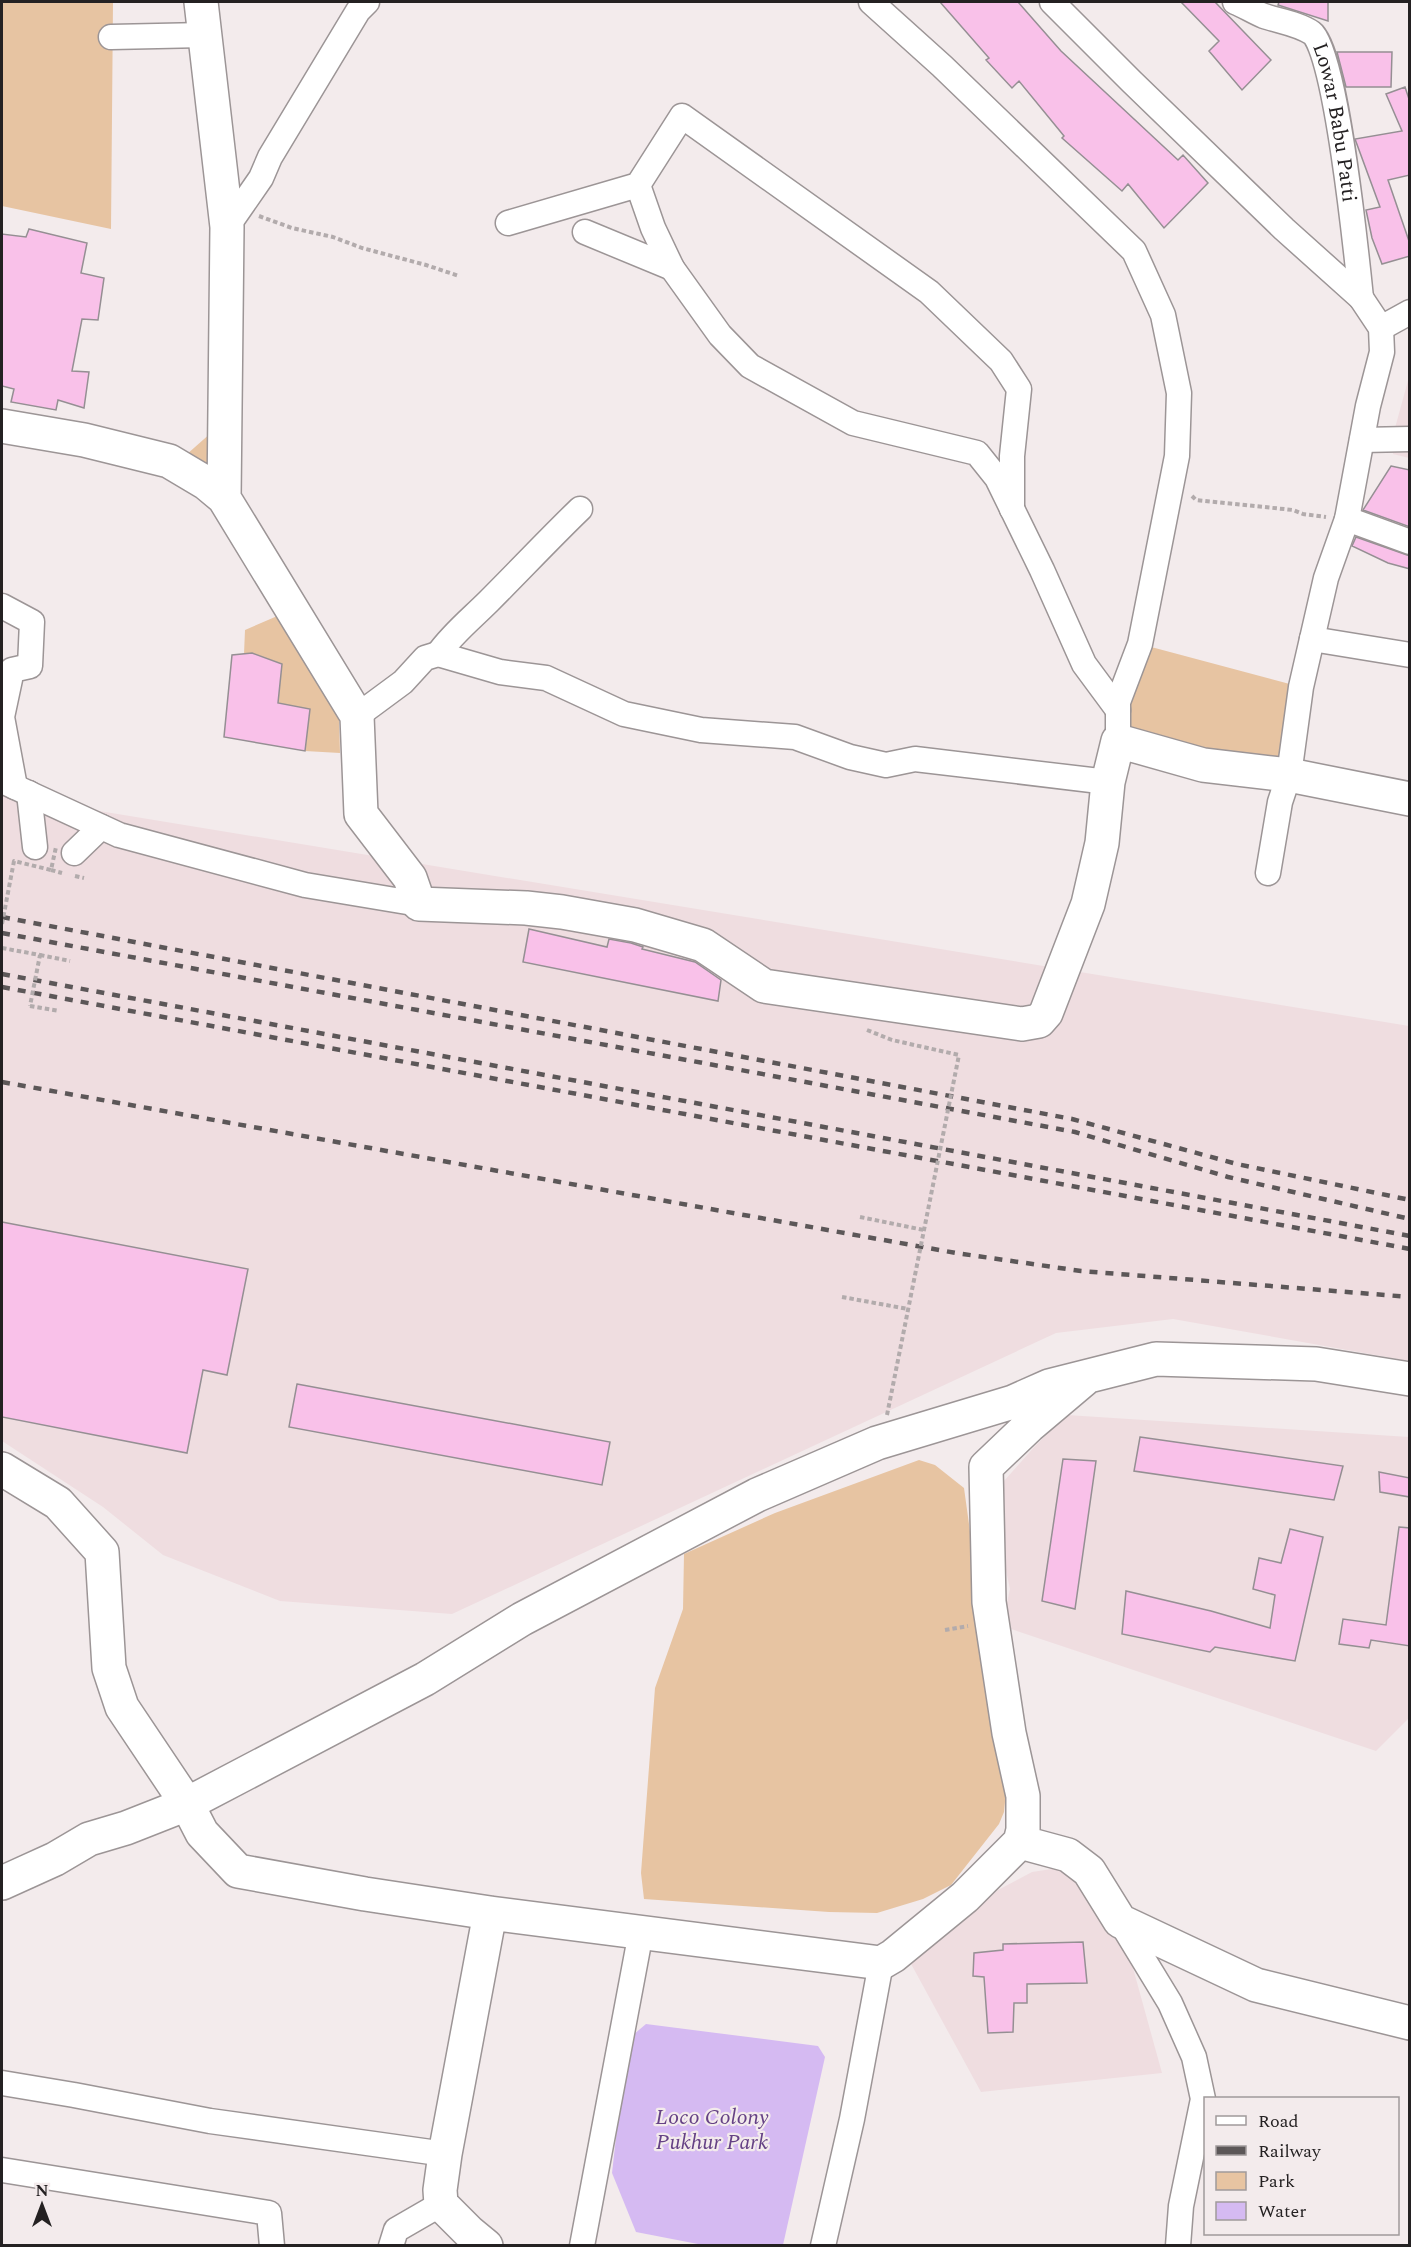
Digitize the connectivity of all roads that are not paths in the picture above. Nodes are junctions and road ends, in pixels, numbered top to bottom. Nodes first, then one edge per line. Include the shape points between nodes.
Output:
1 (201, 2) edge
2 (367, 2) edge
3 (871, 2) edge
4 (1052, 2) edge
5 (1235, 2) edge
6 (1274, 10) edge
7 (204, 35) junction
8 (111, 37) dead end
9 (638, 185) junction
10 (233, 218) junction
11 (508, 223) dead end
12 (585, 232) dead end
13 (672, 268) junction
14 (1361, 298) junction
15 (1410, 312) edge
16 (1381, 328) junction
17 (2, 426) edge
18 (1410, 439) edge
19 (1362, 440) junction
20 (224, 498) junction
21 (580, 509) dead end
22 (1012, 509) junction
23 (1347, 519) junction
24 (1410, 542) edge
25 (2, 606) edge
26 (1311, 639) junction
27 (438, 654) junction
28 (1410, 655) edge
29 (357, 716) junction
30 (1118, 726) junction
31 (1289, 775) junction
32 (1108, 782) junction
33 (15, 787) edge
34 (1410, 798) edge
35 (101, 827) junction
36 (1268, 873) dead end
37 (419, 904) junction
38 (1087, 1377) junction
39 (1410, 1379) edge
40 (2, 1469) edge
41 (187, 1804) junction
42 (1020, 1842) junction
43 (2, 1883) edge
44 (490, 1913) junction
45 (1120, 1921) junction
46 (641, 1932) junction
47 (881, 1963) junction
48 (1410, 2023) edge
49 (2, 2083) edge
50 (445, 2154) junction
51 (2, 2170) edge
52 (441, 2204) junction
53 (583, 2245) edge
54 (272, 2246) edge
55 (391, 2246) edge
56 (486, 2246) edge
57 (823, 2246) edge
58 (1178, 2246) edge

1 - 7 main road
2 - 10 street via 357,11 261,178
3 - 30 street via 1134,251 1163,315 1179,393 1177,456 1140,644 1118,702
4 - 14 street via 1284,229
5 - 6 street, Lowar Babu Patti
6 - 14 street, Lowar Babu Patti via 1313,34 1321,44 1350,195
7 - 8 street
7 - 10 main road
9 - 11 street
9 - 13 street
9 - 22 street via 682,116 929,292 1001,361 1019,389 1012,456
10 - 20 main road
12 - 13 street
13 - 22 street via 720,335 750,366 853,423 977,453 997,478
14 - 16 street
15 - 16 street
16 - 19 street via 1382,352
17 - 20 main road via 84,440 169,461
18 - 19 street
19 - 23 street
20 - 29 main road
21 - 27 street via 448,639
22 - 30 street via 1084,664
23 - 24 street
23 - 26 street via 1326,578
25 - 33 street via 32,622 30,666 12,670 2,717
26 - 28 street
26 - 31 street
27 - 29 street via 425,658 403,682
27 - 32 street via 500,672 546,678 624,714 701,730 795,737 886,765 915,759
29 - 37 main road via 361,814 410,878
30 - 31 main road via 1203,765
30 - 32 main road
31 - 34 main road
31 - 36 street via 1280,802
32 - 37 main road via 1102,843 1088,904 1046,1013 1039,1021 1022,1024 764,986 703,945 635,925 526,908
33 - 35 street
33 - 35 street via 56,849
35 - 37 street via 305,885
38 - 39 main road via 1156,1359 1316,1364
38 - 41 main road via 877,1443 757,1495 522,1619 425,1679
38 - 42 main road via 986,1467 988,1590 1009,1733 1023,1796
40 - 41 main road via 58,1503 102,1551 109,1668 122,1707
41 - 43 main road via 89,1839
41 - 44 main road via 202,1833 238,1871
42 - 45 main road via 1068,1856 1089,1871
42 - 47 main road via 965,1897
44 - 46 main road
44 - 50 main road
45 - 48 main road via 1256,1985
45 - 58 street via 1170,2003 1194,2058 1203,2099 1181,2206
46 - 47 main road
46 - 53 street
47 - 57 street via 850,2131
49 - 50 street via 210,2121
50 - 52 main road
51 - 54 street via 269,2213
52 - 55 street via 396,2230
52 - 56 main road

